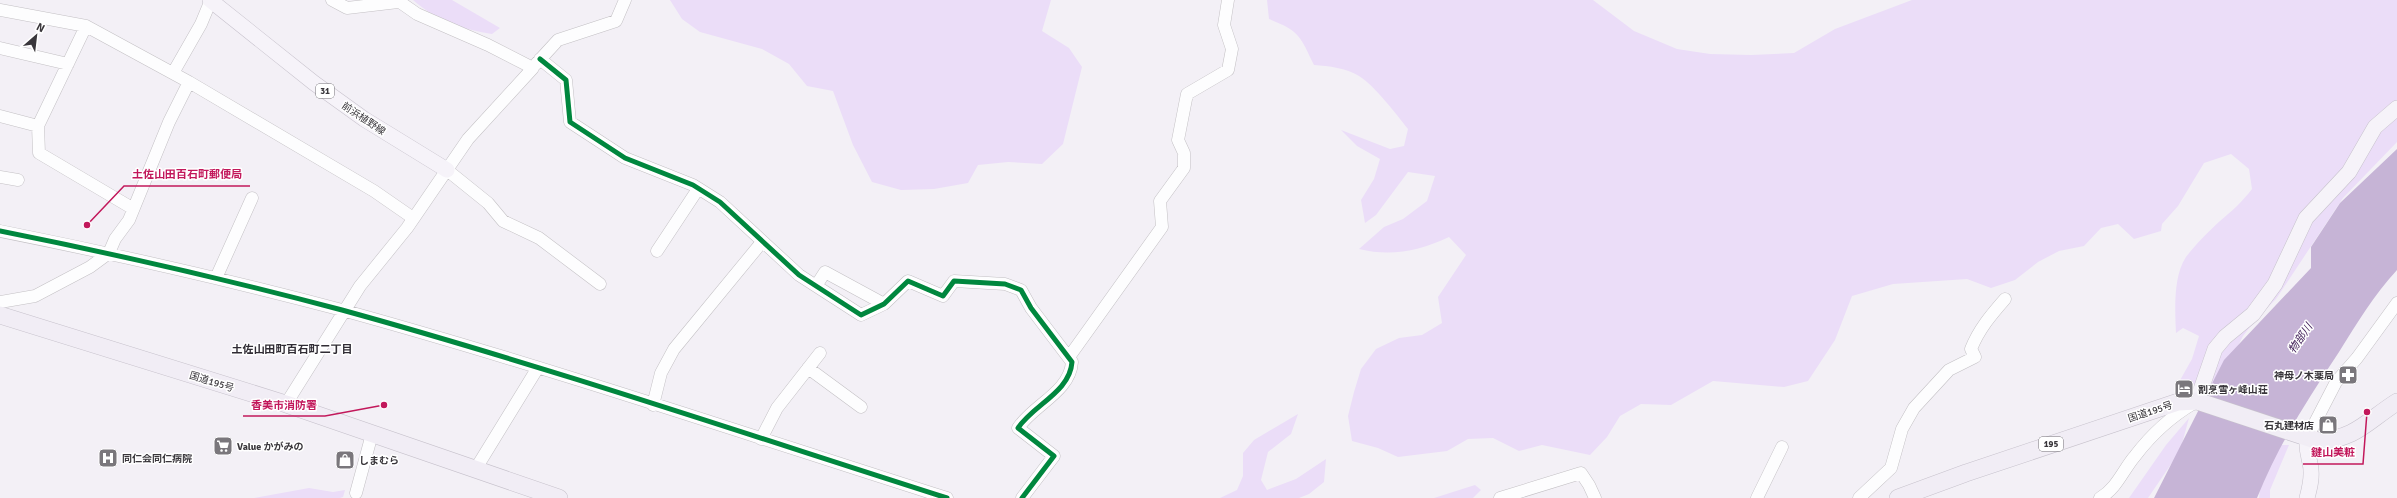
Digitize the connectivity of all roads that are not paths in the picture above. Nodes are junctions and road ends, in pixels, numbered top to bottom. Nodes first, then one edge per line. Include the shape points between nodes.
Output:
1 (211, 0) edge
2 (332, 0) edge
3 (625, 0) edge
4 (1228, 0) edge
5 (398, 1) edge
6 (0, 10) edge
7 (86, 26) junction
8 (0, 48) edge
9 (537, 63) junction
10 (68, 64) junction
11 (173, 73) junction
12 (189, 82) junction
13 (2397, 108) edge
14 (0, 116) edge
15 (38, 126) junction
16 (447, 170) junction
17 (0, 177) edge
18 (18, 180) dead end
19 (698, 189) junction
20 (252, 198) dead end
21 (132, 208) junction
22 (413, 218) junction
23 (0, 231) edge
24 (762, 242) junction
25 (657, 251) dead end
26 (109, 253) junction
27 (216, 278) junction
28 (600, 284) dead end
29 (816, 286) junction
30 (2005, 299) dead end
31 (0, 302) edge
32 (2397, 303) edge
33 (884, 304) junction
34 (344, 311) junction
35 (0, 315) edge
36 (2393, 316) edge
37 (820, 353) dead end
38 (1069, 357) junction
39 (537, 368) junction
40 (808, 368) junction
41 (2397, 402) edge
42 (2202, 403) junction
43 (286, 404) junction
44 (653, 405) junction
45 (861, 408) dead end
46 (372, 434) junction
47 (2302, 436) junction
48 (761, 439) junction
49 (1782, 447) dead end
50 (475, 470) junction
51 (356, 493) dead end
52 (559, 498) edge
53 (947, 498) edge
54 (1022, 498) edge
55 (1500, 498) edge
56 (1595, 498) edge
57 (1756, 498) edge
58 (1859, 498) edge
59 (1898, 498) edge
60 (2100, 498) edge
61 (2307, 498) edge

1 - 11 street via 201,24
1 - 16 main road, 前浜植野線 / 31 via 314,83 364,119
2 - 5 street via 347,8
3 - 9 street via 616,21 558,40
4 - 38 street via 1224,25 1232,49 1228,70 1187,94 1178,140 1184,153 1184,168 1160,201 1162,227
5 - 9 street via 417,14
6 - 7 street
7 - 10 street
7 - 11 street
8 - 10 street
9 - 16 street via 468,139
9 - 19 street via 566,80 570,122 625,158
10 - 15 street
11 - 12 street
12 - 21 street
12 - 22 street via 374,191
13 - 42 main road via 2375,127 2349,172 2306,218 2275,284 2253,314 2224,336 2215,349
14 - 15 street
15 - 21 street via 39,153
16 - 22 street
16 - 28 street via 488,203 503,221 539,238
17 - 18 street
19 - 24 street via 720,202
19 - 25 street
20 - 27 street
21 - 26 street via 129,220 115,239
22 - 34 street via 360,286
23 - 26 street
24 - 29 street
24 - 44 street via 674,349 661,373
26 - 27 street
26 - 31 street via 90,267 35,296
27 - 34 street
29 - 33 street via 862,314
29 - 33 street via 825,272
30 - 58 street via 1976,336 1971,349 1975,357 1949,370 1914,408 1902,429 1891,468
32 - 36 street
33 - 38 street via 908,281 943,296 954,281 1004,284 1021,290 1030,308
34 - 39 street
34 - 43 street
35 - 43 highway, 国道195号
36 - 47 street via 2336,382
37 - 40 street
38 - 54 street via 1072,362 1069,377 1024,418 1018,428 1054,456
39 - 44 street
39 - 50 street
40 - 45 street
40 - 48 street via 777,408
41 - 47 highway, 国道195号 / 195 via 2353,434 2334,440 2318,441
42 - 47 highway, 国道195号 / 195
42 - 59 highway, 国道195号 / 195 via 2178,402 2156,408
42 - 60 street via 2176,413 2136,454 2122,478
43 - 46 highway, 国道195号
44 - 48 street
46 - 50 highway, 国道195号
46 - 51 street
47 - 61 main road via 2311,465 2311,484
48 - 53 street
49 - 57 street
50 - 52 highway, 国道195号
55 - 56 street via 1581,473

